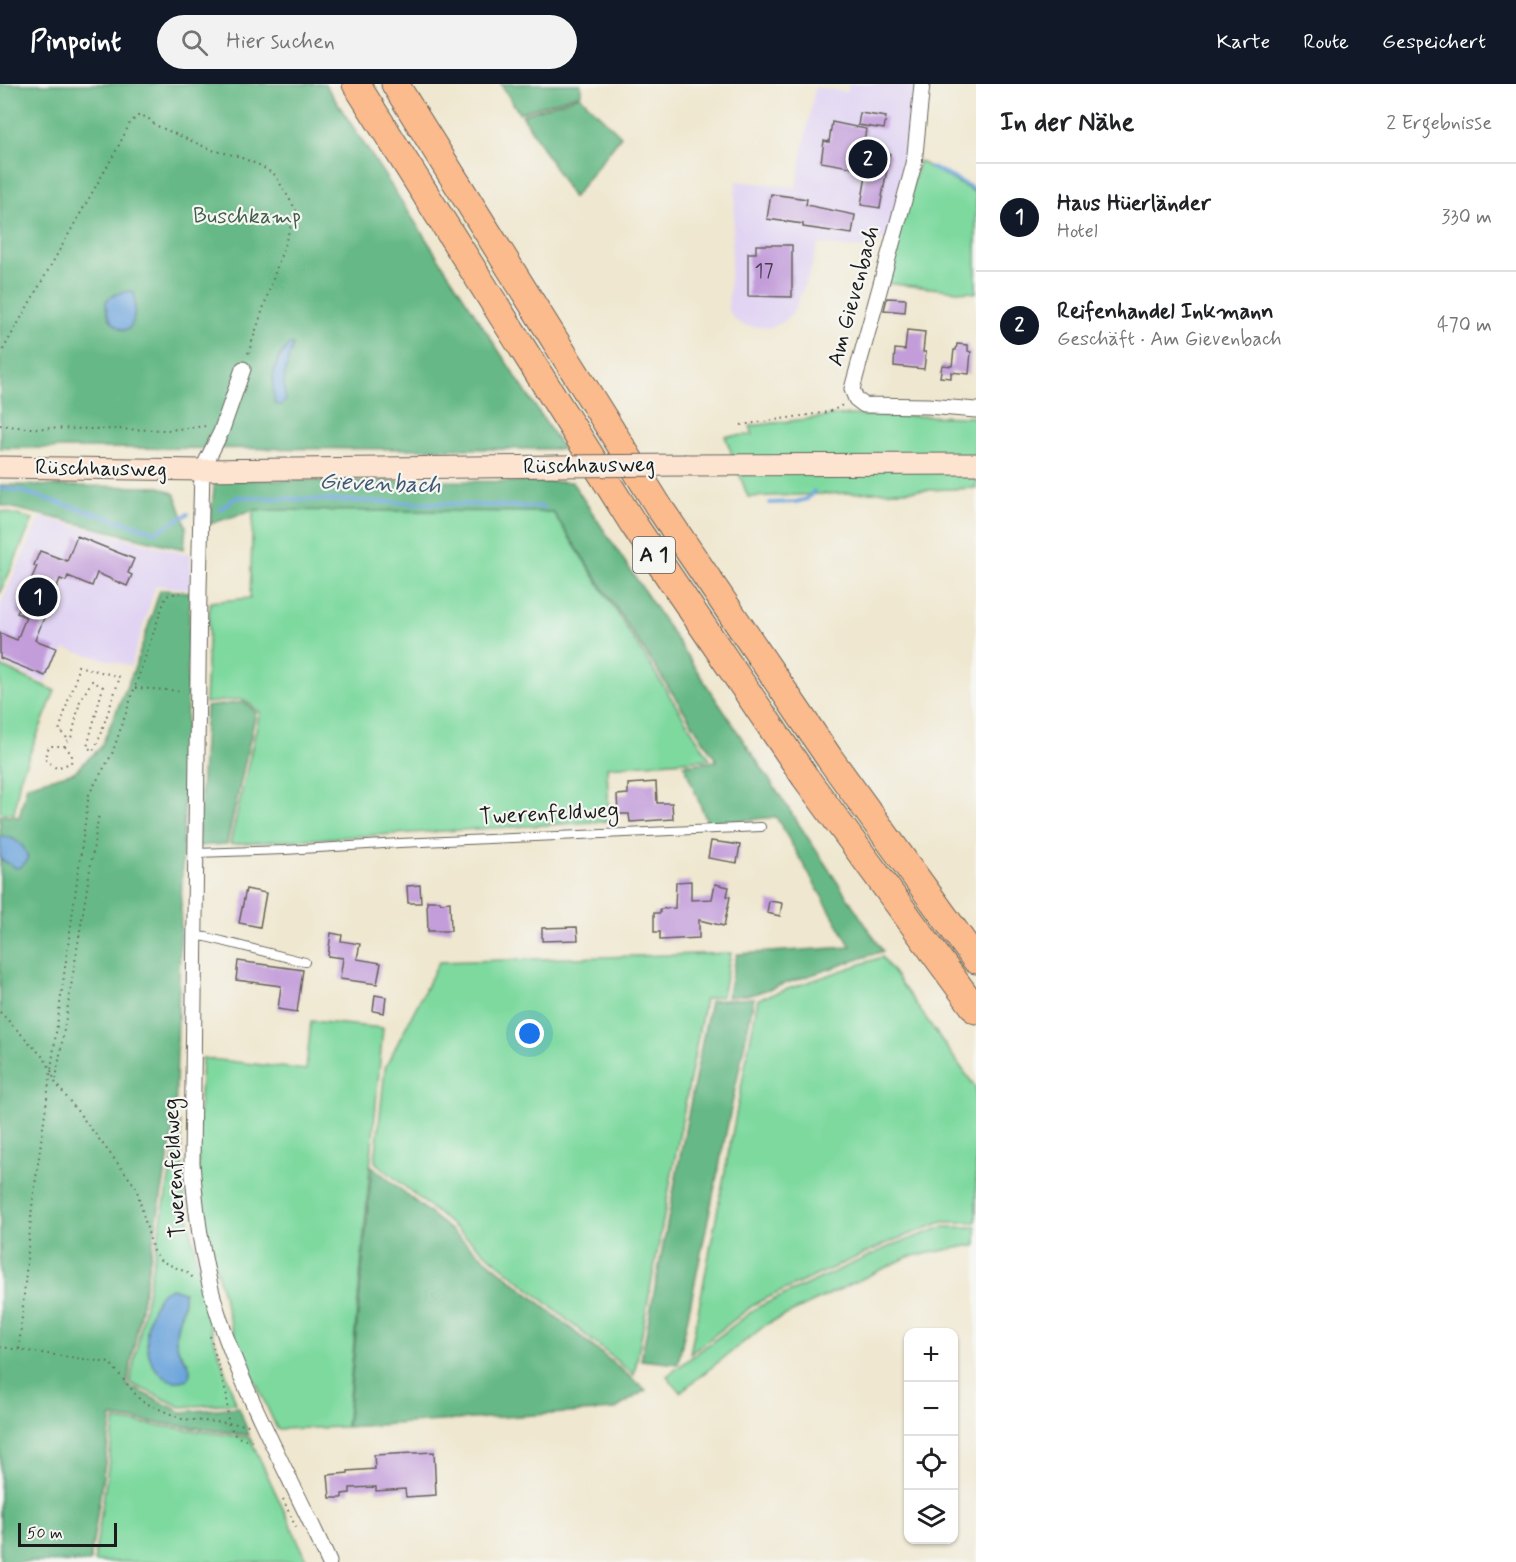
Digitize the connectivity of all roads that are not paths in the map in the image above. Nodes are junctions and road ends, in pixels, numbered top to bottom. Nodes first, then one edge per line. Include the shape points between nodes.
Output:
1 (356, 84) edge
2 (395, 84) edge
3 (922, 84) edge
4 (243, 369) road end
5 (976, 410) edge
6 (976, 464) edge
7 (0, 467) edge
8 (202, 470) junction
9 (760, 827) dead end
10 (196, 853) junction
11 (195, 936) junction
12 (976, 960) edge
13 (305, 962) dead end
14 (976, 1010) edge
15 (329, 1562) edge

1 - 14 highway, A 1 via 634,525 805,777
2 - 12 highway, A 1 via 659,507 830,759
3 - 5 street, Am Gievenbach via 914,164 852,389 864,405
4 - 8 street
6 - 8 main road, Rüschhausweg, bridge
7 - 8 main road, Rüschhausweg
8 - 10 street, Twerenfeldweg
9 - 10 lane, Twerenfeldweg
10 - 11 street, Twerenfeldweg
11 - 13 lane
11 - 15 street, Twerenfeldweg via 194,1190 208,1276 238,1369

